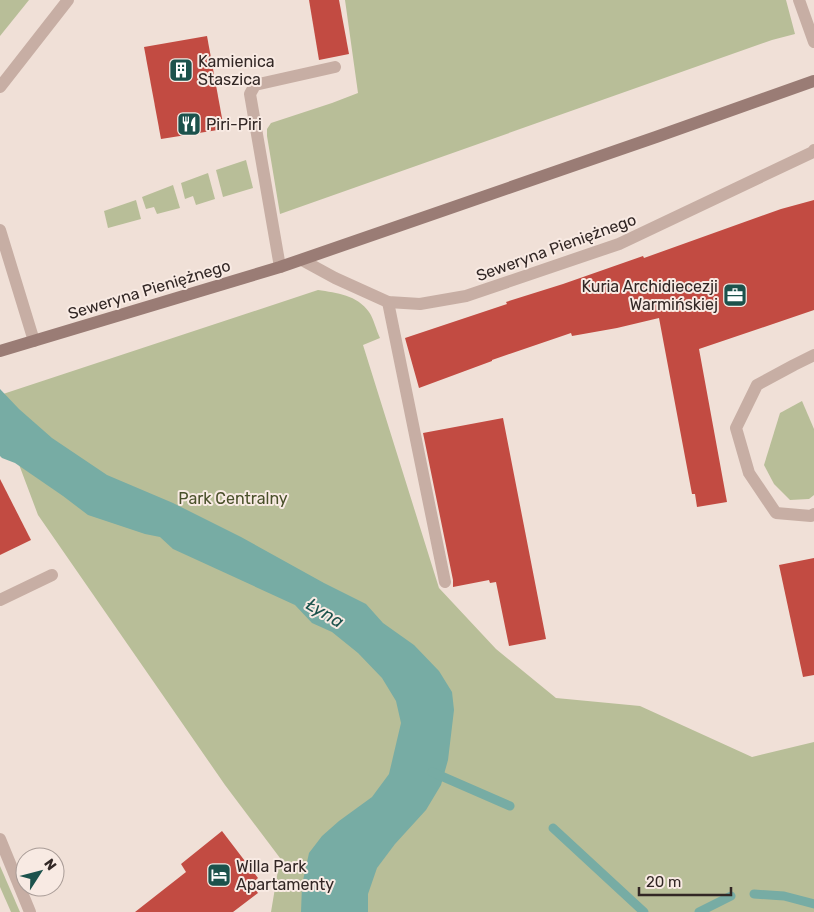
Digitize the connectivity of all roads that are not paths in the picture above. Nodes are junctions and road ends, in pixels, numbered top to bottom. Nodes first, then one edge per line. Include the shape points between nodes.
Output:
1 (68, 0) edge
2 (799, 0) edge
3 (814, 42) edge
4 (335, 67) dead end
5 (814, 82) edge
6 (0, 87) edge
7 (814, 152) edge
8 (0, 230) edge
9 (302, 260) junction
10 (280, 267) junction
11 (388, 302) junction
12 (34, 341) junction
13 (6, 349) edge
14 (814, 355) edge
15 (814, 514) edge
16 (52, 575) dead end
17 (445, 582) dead end
18 (0, 600) edge
19 (0, 838) edge
20 (30, 912) edge

1 - 6 street
2 - 3 street
4 - 10 street via 255,85 250,94
5 - 9 street, Seweryna Pieniężnego
7 - 11 street, Seweryna Pieniężnego via 620,244 466,296 420,304
8 - 12 street
9 - 10 street, Seweryna Pieniężnego
9 - 11 street, Seweryna Pieniężnego
10 - 12 street, Seweryna Pieniężnego
11 - 17 street
12 - 13 street, Seweryna Pieniężnego
14 - 15 street via 757,385 736,428 749,473 776,513
16 - 18 street
19 - 20 street

